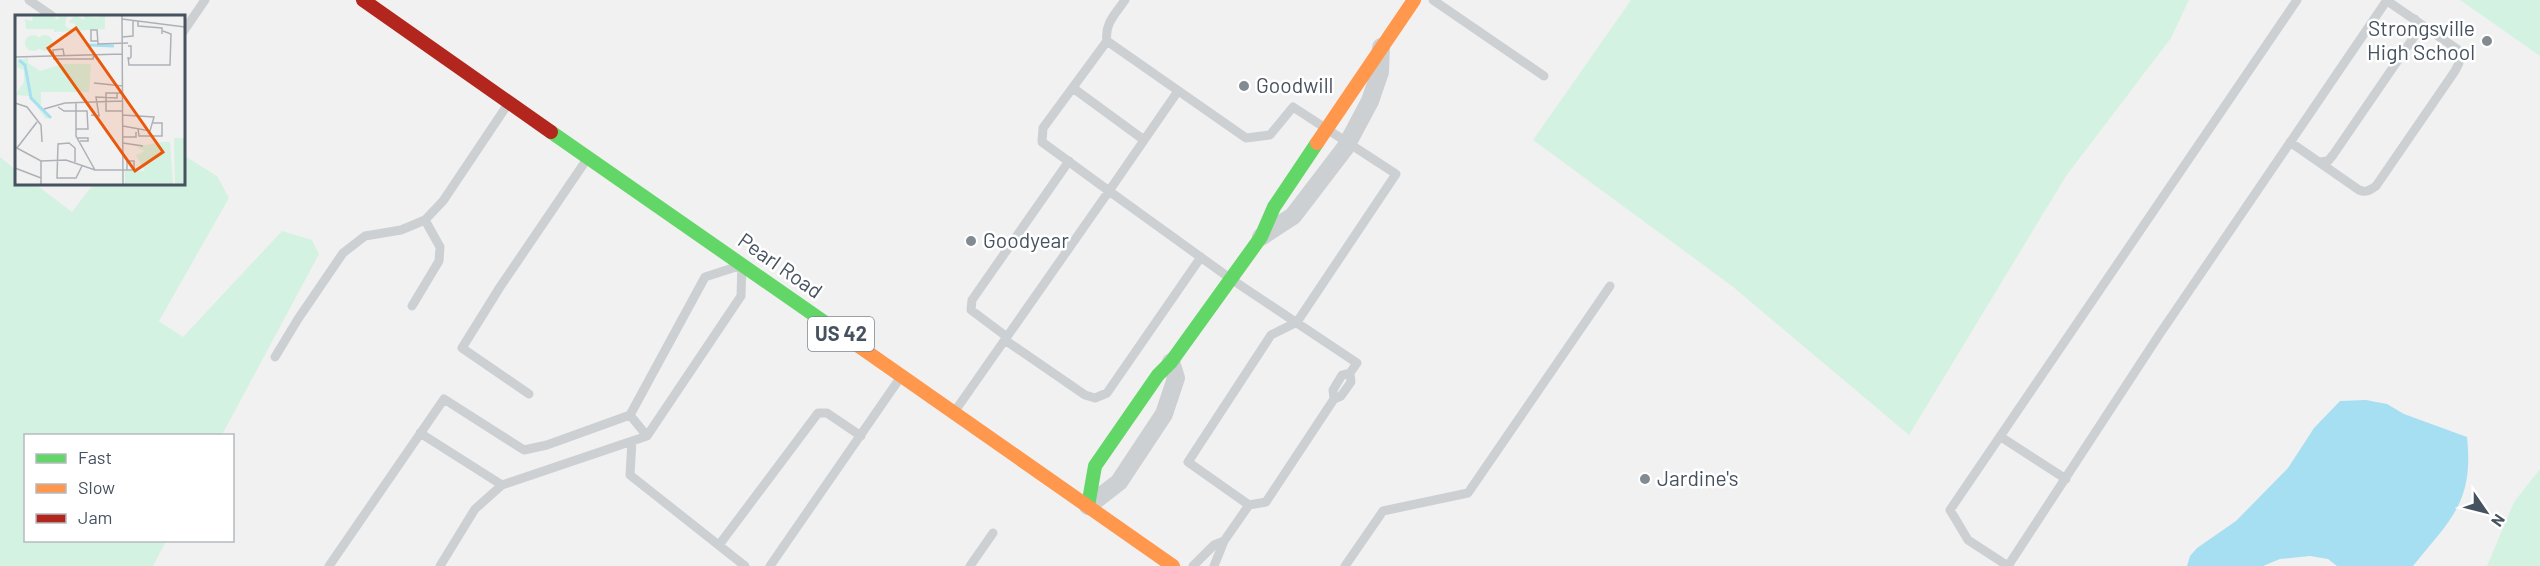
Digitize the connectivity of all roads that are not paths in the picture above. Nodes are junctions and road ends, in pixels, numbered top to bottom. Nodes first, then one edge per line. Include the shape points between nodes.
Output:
1 (29, 0) edge
2 (206, 0) edge
3 (363, 0) edge
4 (1125, 0) edge
5 (1414, 0) edge
6 (1433, 0) edge
7 (2297, 0) edge
8 (2386, 0) edge
9 (51, 15) edge
10 (2415, 20) junction
11 (184, 31) edge
12 (1107, 41) junction
13 (1382, 46) junction
14 (1544, 76) dead end
15 (1073, 88) junction
16 (1178, 91) junction
17 (509, 102) junction
18 (1327, 130) junction
19 (1144, 140) junction
20 (1348, 142) junction
21 (2290, 142) junction
22 (588, 157) junction
23 (1069, 161) junction
24 (2319, 162) junction
25 (1109, 191) junction
26 (424, 220) junction
27 (1261, 237) junction
28 (1201, 257) junction
29 (742, 265) junction
30 (1231, 279) junction
31 (1610, 286) dead end
32 (412, 306) dead end
33 (1297, 322) junction
34 (1006, 338) junction
35 (275, 357) dead end
36 (1171, 362) junction
37 (902, 376) junction
38 (529, 394) dead end
39 (954, 413) junction
40 (630, 415) junction
41 (420, 433) junction
42 (647, 436) junction
43 (861, 436) junction
44 (2001, 437) junction
45 (632, 441) junction
46 (2066, 479) junction
47 (502, 485) junction
48 (1250, 505) junction
49 (1088, 506) junction
50 (993, 533) dead end
51 (1224, 541) junction
52 (719, 545) junction
53 (329, 566) edge
54 (440, 566) edge
55 (745, 566) edge
56 (770, 566) edge
57 (970, 566) edge
58 (1173, 566) edge
59 (1193, 566) edge
60 (1214, 566) edge
61 (1345, 566) edge
62 (2008, 566) edge

1 - 9 lane
2 - 11 lane
3 - 17 main road, Pearl Road / US 42
4 - 12 lane via 1108,24
5 - 13 main road
6 - 14 lane
7 - 44 lane
8 - 10 lane
8 - 21 lane
10 - 24 lane via 2418,31 2328,161
10 - 24 lane via 2457,49 2460,63 2455,71 2376,186 2364,192 2359,190
12 - 15 lane
12 - 16 lane
13 - 18 main road
13 - 20 street via 1380,72 1370,101
15 - 19 lane
15 - 23 lane via 1043,128 1042,142
16 - 18 lane via 1246,138 1270,135 1293,107
16 - 19 lane
17 - 22 main road, Pearl Road / US 42
17 - 26 lane via 442,201
18 - 20 lane
18 - 27 main road via 1274,207
19 - 25 lane
20 - 27 street via 1293,216
20 - 33 lane via 1396,174
21 - 24 lane
21 - 46 lane
22 - 29 main road, Pearl Road / US 42
22 - 38 lane via 462,348
23 - 25 lane
23 - 34 lane via 972,300 970,310
25 - 28 lane
25 - 34 lane
26 - 32 lane via 440,247 439,261
26 - 35 lane via 401,230 365,236 343,253
27 - 30 main road
28 - 30 lane
28 - 34 lane via 1102,397 1085,395
29 - 37 main road, Pearl Road / US 42
29 - 40 lane via 705,277
29 - 42 lane via 741,296
30 - 33 lane
30 - 36 main road
31 - 61 lane via 1468,493 1383,511
33 - 48 lane via 1271,335 1188,462
33 - 48 lane via 1357,363 1350,373 1342,375 1333,390 1334,399 1266,502
34 - 39 lane
36 - 49 main road via 1095,466
36 - 49 street via 1176,378 1164,414 1119,482
37 - 39 main road, Pearl Road / US 42
37 - 43 lane
39 - 49 main road, Pearl Road / US 42
40 - 41 lane via 524,450 444,399
40 - 42 lane
41 - 47 lane
41 - 53 lane
42 - 45 lane
43 - 52 lane via 827,413 818,413
43 - 56 lane
44 - 46 lane
44 - 62 lane via 1950,510 1968,540
45 - 47 lane
45 - 52 lane via 630,475
46 - 62 lane
47 - 54 lane via 475,510
48 - 51 lane
49 - 58 main road, Pearl Road / US 42
50 - 57 lane
51 - 59 lane via 1214,545
51 - 60 lane
52 - 55 lane

